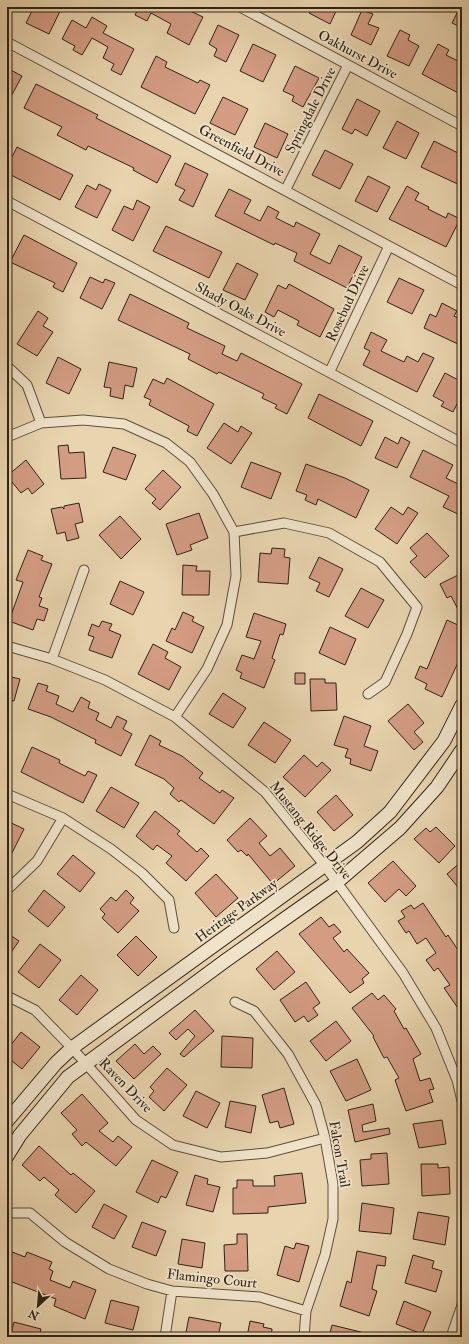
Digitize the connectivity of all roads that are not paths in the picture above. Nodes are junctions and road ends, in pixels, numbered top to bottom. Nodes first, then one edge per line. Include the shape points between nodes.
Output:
1 (240, 7) edge
2 (7, 42) edge
3 (348, 65) junction
4 (462, 126) edge
5 (286, 189) junction
6 (7, 200) edge
7 (389, 246) junction
8 (462, 284) edge
9 (7, 366) edge
10 (330, 371) junction
11 (41, 423) junction
12 (7, 437) edge
13 (462, 443) edge
14 (234, 532) junction
15 (84, 570) dead end
16 (7, 646) edge
17 (52, 659) junction
18 (368, 694) dead end
19 (462, 705) edge
20 (175, 717) junction
21 (462, 750) edge
22 (7, 794) edge
23 (63, 818) junction
24 (325, 866) junction
25 (337, 882) junction
26 (7, 890) edge
27 (174, 928) dead end
28 (7, 996) edge
29 (236, 1002) dead end
30 (72, 1048) junction
31 (86, 1063) junction
32 (462, 1101) edge
33 (7, 1121) edge
34 (325, 1138) junction
35 (7, 1156) edge
36 (14, 1213) dead end
37 (172, 1291) junction
38 (462, 1305) edge
39 (306, 1311) junction
40 (165, 1337) edge
41 (304, 1337) edge
42 (451, 1337) edge

1 - 3 street, Oakhurst Drive
2 - 5 street, Greenfield Drive
3 - 4 street, Oakhurst Drive
3 - 5 street, Springdale Drive
5 - 7 street, Greenfield Drive
6 - 10 street, Shady Oaks Drive
7 - 8 street, Greenfield Drive
7 - 10 street, Rosebud Drive
9 - 11 street via 27,385
10 - 13 street, Shady Oaks Drive
11 - 12 street
11 - 14 street via 83,420 124,424 166,444 190,462 213,494
14 - 18 street via 284,523 329,533 380,562 417,607 385,682
14 - 20 street via 236,576 227,625 207,669
15 - 17 street
16 - 17 street, Mustang Ridge Drive
17 - 20 street, Mustang Ridge Drive via 105,680
19 - 24 main road, Heritage Parkway via 444,741 390,812
20 - 24 street, Mustang Ridge Drive via 265,792
21 - 25 main road via 437,787 400,828
22 - 23 street
23 - 26 street via 37,861
23 - 27 street via 142,873 169,900
24 - 25 street, Mustang Ridge Drive
24 - 30 main road, Heritage Parkway
25 - 31 main road
25 - 32 street, Mustang Ridge Drive via 403,973 436,1028 457,1080
28 - 30 street, Raven Drive via 35,1010
29 - 34 street, Falcon Trail via 254,1011 288,1054 316,1105
30 - 31 street, Raven Drive
30 - 33 main road, Heritage Parkway
31 - 34 street, Raven Drive via 136,1120 173,1145 220,1157 267,1153
31 - 35 main road via 68,1077 20,1135
34 - 39 street, Falcon Trail via 333,1184 333,1219 325,1255
36 - 37 street, Flamingo Court via 30,1213 65,1242 109,1269
37 - 39 street, Flamingo Court via 260,1297
37 - 40 street
38 - 42 street
39 - 41 street, Falcon Trail

